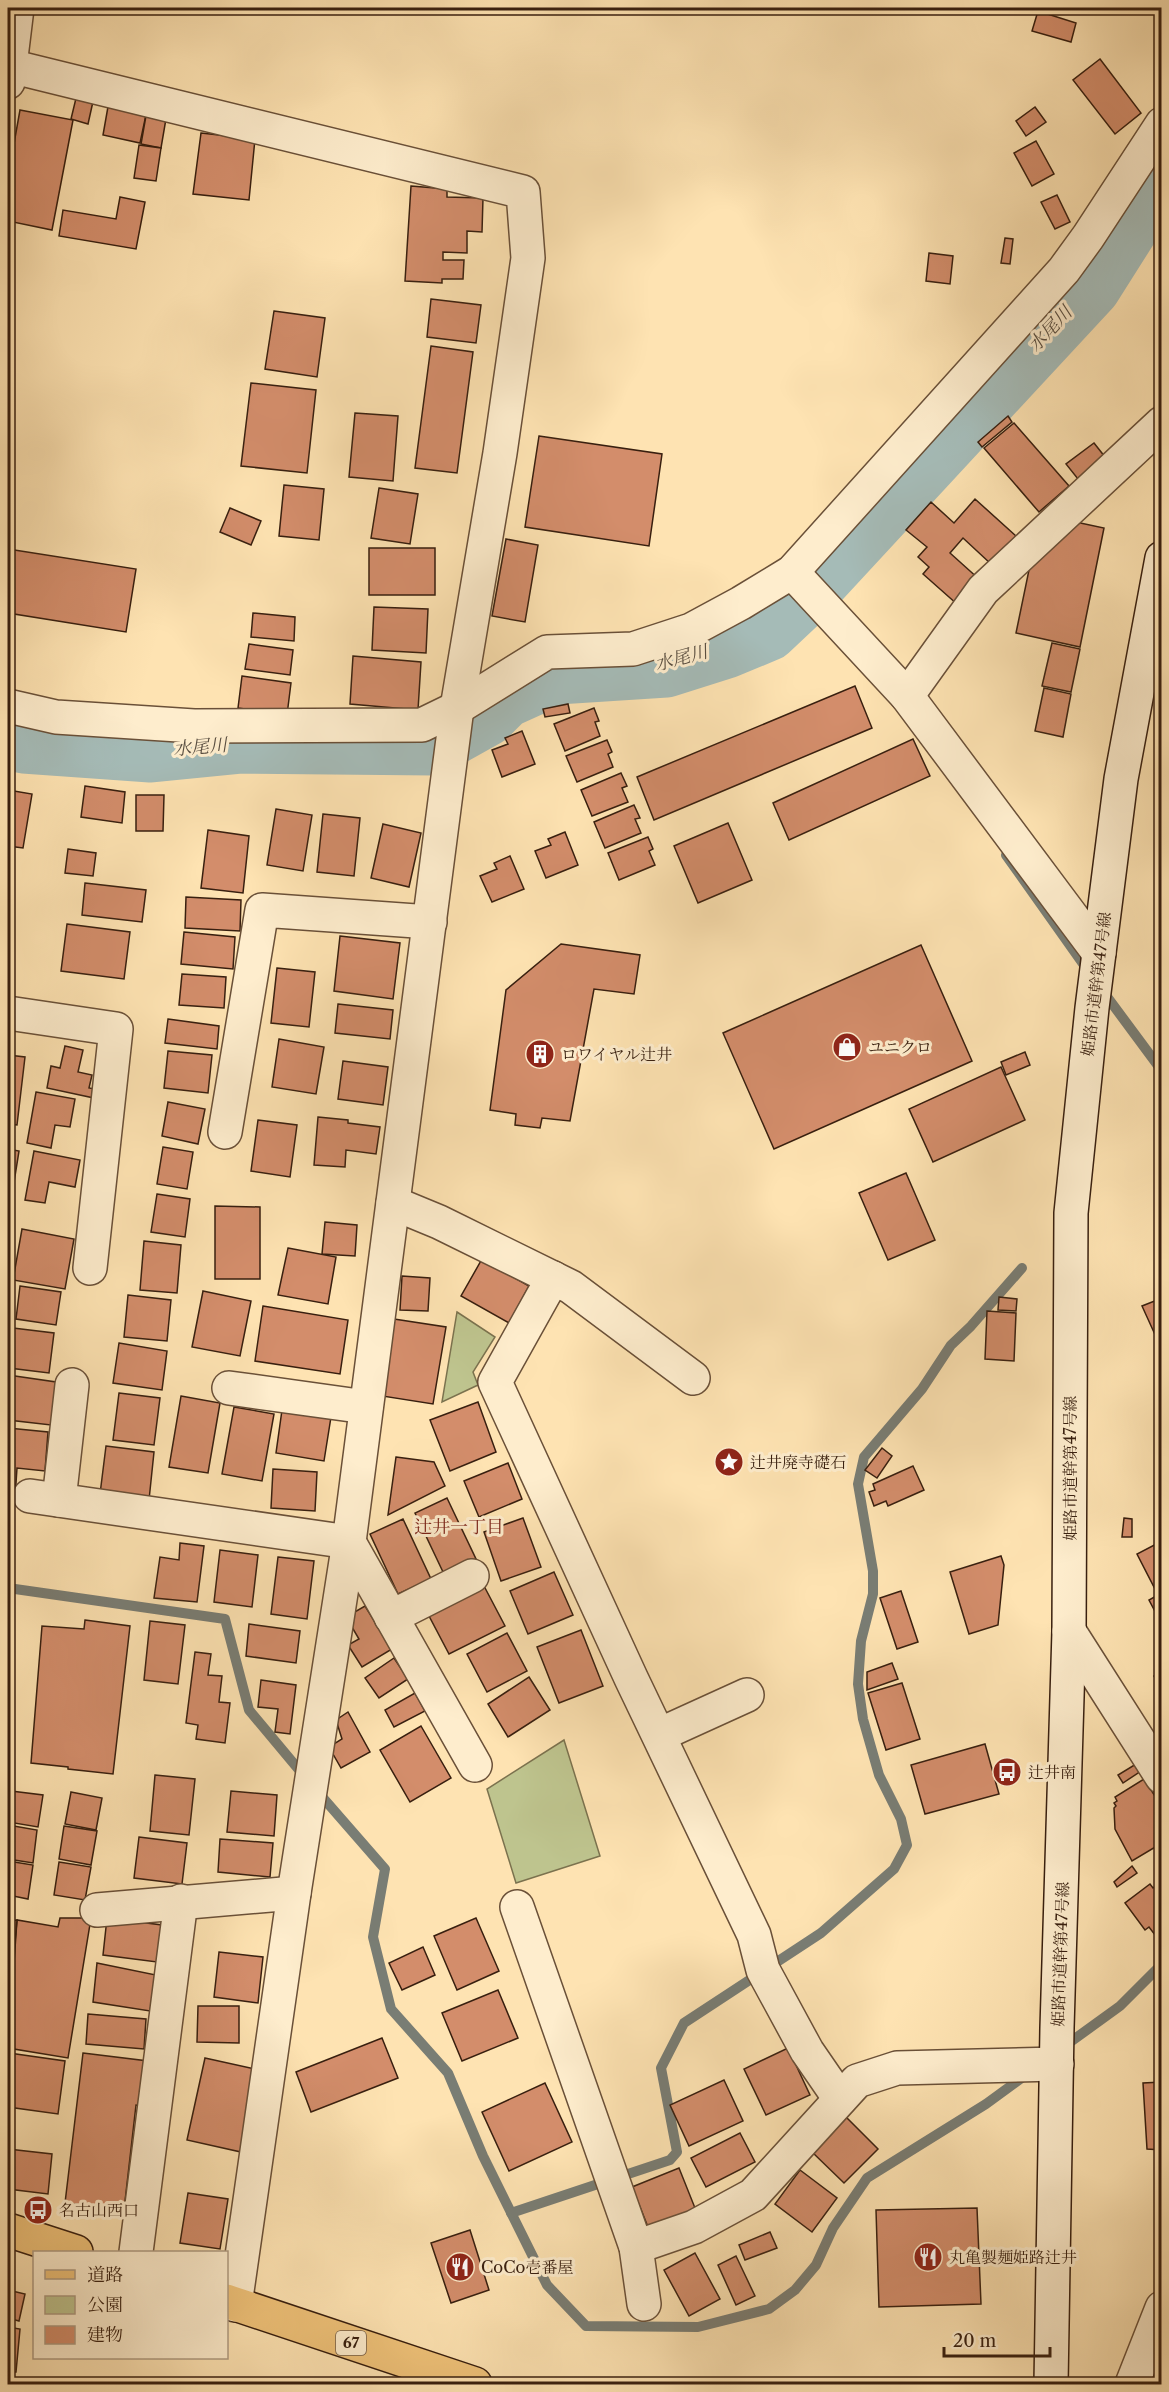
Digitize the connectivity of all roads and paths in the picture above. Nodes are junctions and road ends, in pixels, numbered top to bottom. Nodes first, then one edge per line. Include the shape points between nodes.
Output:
1 (17, 8) edge
2 (9, 74) edge
3 (1161, 124) edge
4 (1161, 423) edge
5 (1161, 558) edge
6 (792, 572) junction
7 (907, 696) junction
8 (8, 706) edge
9 (457, 708) junction
10 (430, 922) junction
11 (1099, 953) junction
12 (8, 1013) edge
13 (225, 1132) dead end
14 (393, 1203) junction
15 (90, 1268) dead end
16 (554, 1278) junction
17 (693, 1378) dead end
18 (72, 1385) dead end
19 (229, 1388) dead end
20 (366, 1407) junction
21 (349, 1542) junction
22 (472, 1576) dead end
23 (391, 1617) junction
24 (1069, 1631) junction
25 (747, 1695) dead end
26 (658, 1735) junction
27 (475, 1765) dead end
28 (1161, 1777) edge
29 (294, 1893) junction
30 (181, 1901) junction
31 (517, 1907) dead end
32 (97, 1910) dead end
33 (1057, 2064) junction
34 (840, 2099) junction
35 (8, 2230) edge
36 (636, 2247) junction
37 (70, 2251) edge
38 (136, 2251) edge
39 (231, 2303) edge
40 (644, 2304) dead end
41 (1161, 2308) edge
42 (475, 2385) edge
43 (1052, 2385) edge
44 (1132, 2385) edge

1 - 2 street
2 - 9 street via 523,192 528,258
3 - 6 street via 1064,270
4 - 7 street via 983,590
5 - 11 street, 姫路市道幹第47号線 via 1121,779
6 - 7 street
6 - 9 street via 691,630 633,649 546,652
7 - 11 street
8 - 9 street via 56,717 194,726 422,725
9 - 10 street
10 - 13 street via 262,910
10 - 14 street
11 - 24 street, 姫路市道幹第47号線 via 1071,1213
12 - 15 street via 116,1029
14 - 16 street
14 - 20 street
16 - 17 street
16 - 26 street via 495,1382
18 - 21 street via 44,1498
19 - 20 street
20 - 21 street
21 - 23 street
21 - 29 street
22 - 23 street
23 - 27 street
24 - 28 street
24 - 33 street, 姫路市道幹第47号線
25 - 26 street
26 - 34 street via 754,1935 763,1970 807,2051
29 - 30 street
29 - 39 street
30 - 32 street
30 - 38 street
31 - 36 street
33 - 34 street via 897,2067 856,2081
33 - 43 street, 姫路市道幹第47号線
34 - 36 street via 753,2195 694,2227
35 - 37 main road
36 - 40 street
39 - 42 main road, 67
41 - 44 street

